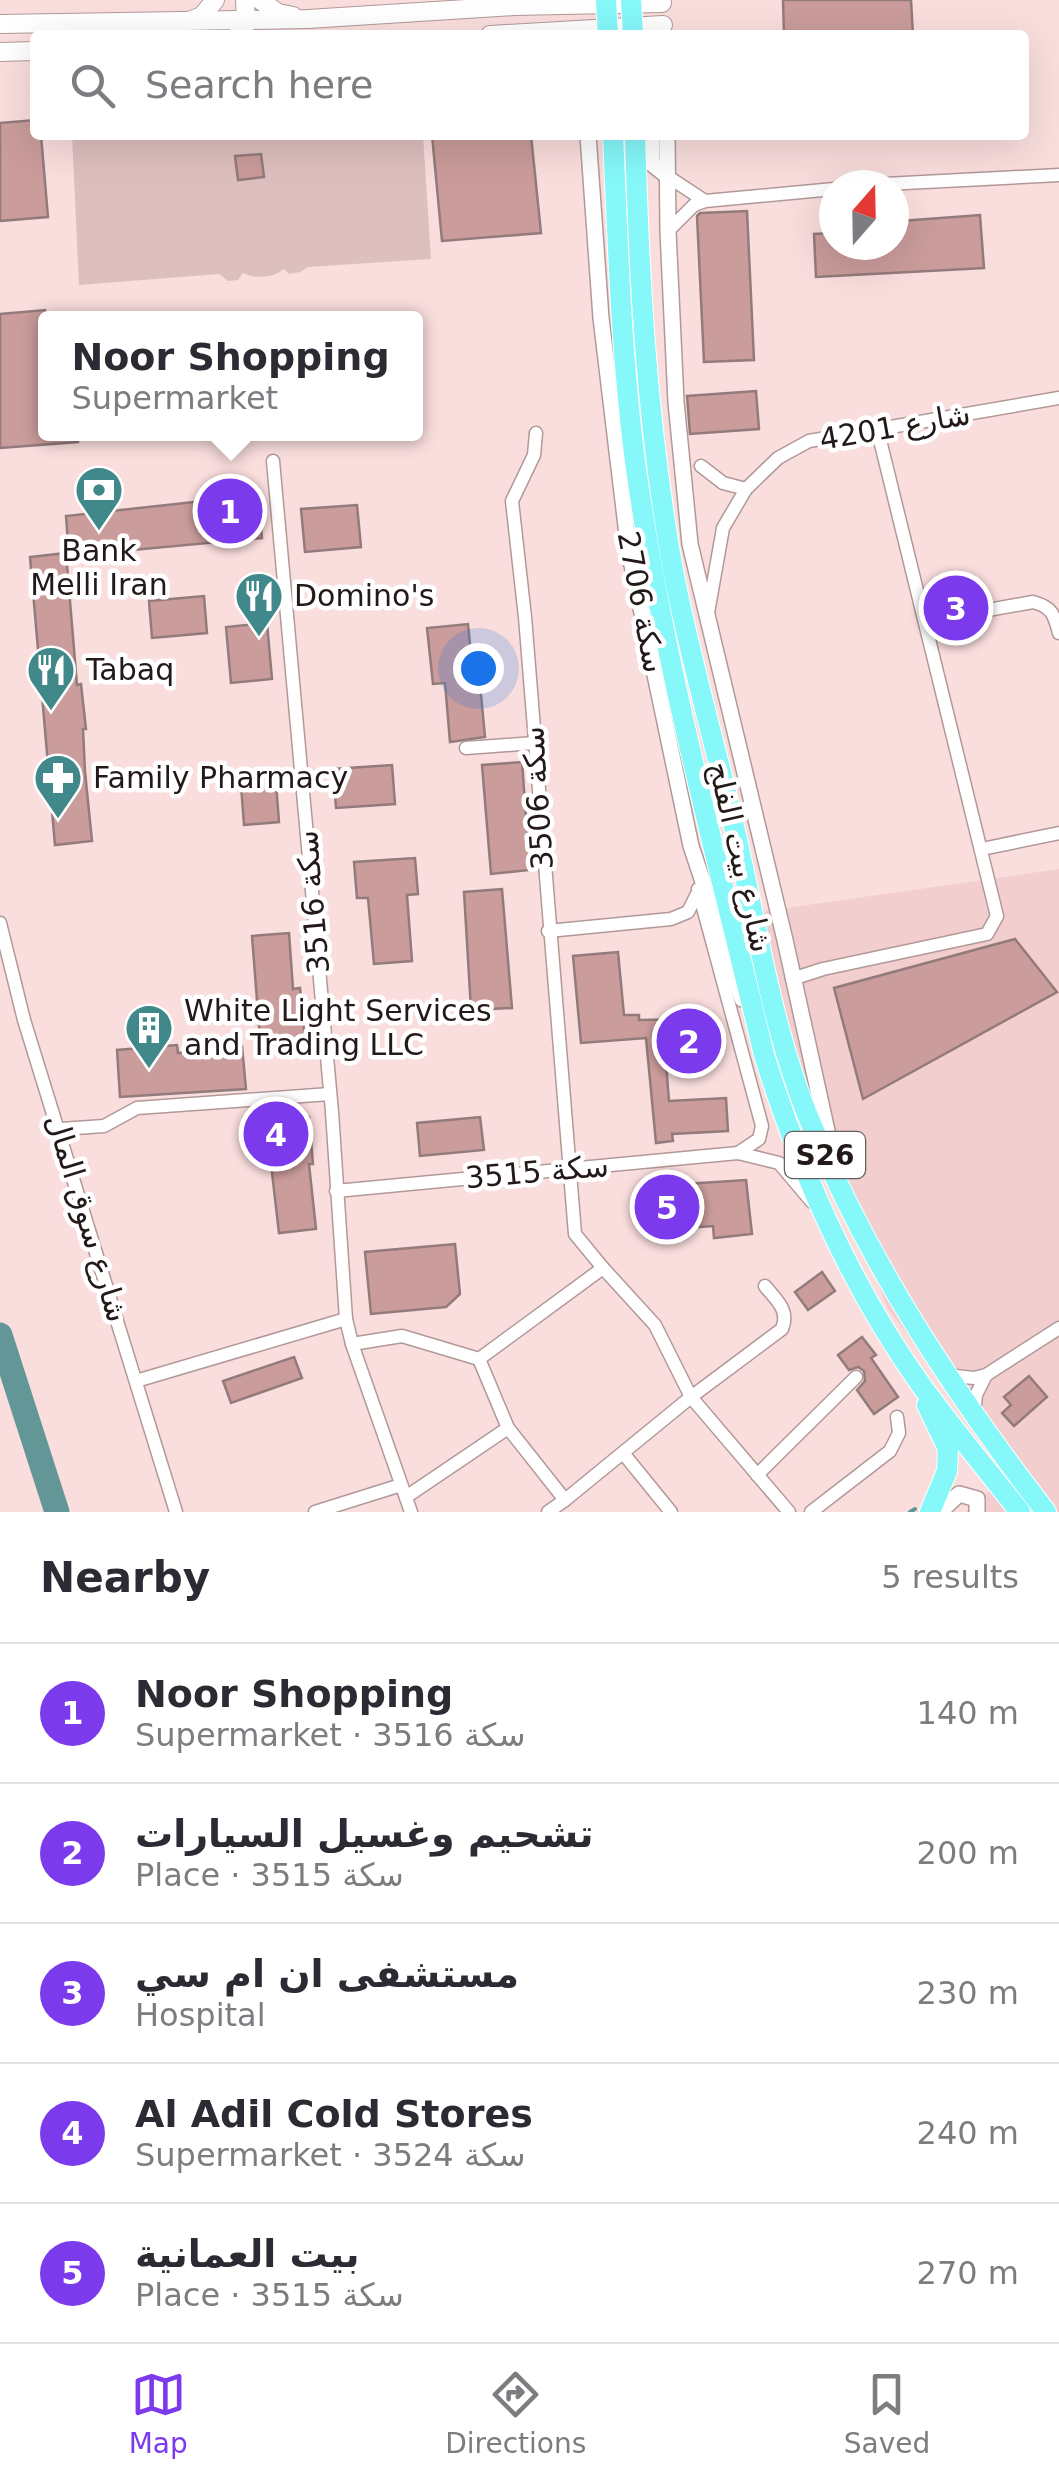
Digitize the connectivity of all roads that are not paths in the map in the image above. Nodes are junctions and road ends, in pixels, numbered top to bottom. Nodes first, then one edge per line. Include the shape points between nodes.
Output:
1 (214, 0) edge
2 (228, 0) edge
3 (245, 0) edge
4 (260, 0) edge
5 (606, 0) edge
6 (631, 0) edge
7 (662, 1) edge
8 (581, 2) edge
9 (519, 3) edge
10 (308, 20) junction
11 (188, 22) junction
12 (0, 24) edge
13 (238, 30) edge
14 (583, 30) edge
15 (608, 30) edge
16 (633, 30) edge
17 (663, 30) edge
18 (30, 51) edge
19 (0, 52) edge
20 (589, 140) edge
21 (598, 140) edge
22 (613, 140) edge
23 (636, 140) edge
24 (652, 140) edge
25 (667, 140) edge
26 (1059, 175) edge
27 (668, 176) junction
28 (909, 183) edge
29 (593, 184) junction
30 (819, 190) edge
31 (705, 202) junction
32 (668, 231) junction
33 (1059, 398) edge
34 (878, 432) junction
35 (536, 433) dead end
36 (273, 461) dead end
37 (701, 466) dead end
38 (746, 489) junction
39 (707, 616) junction
40 (926, 621) junction
41 (1059, 633) edge
42 (534, 743) junction
43 (466, 748) dead end
44 (1059, 832) edge
45 (692, 846) junction
46 (982, 848) junction
47 (698, 890) junction
48 (0, 923) edge
49 (548, 931) junction
50 (792, 979) junction
51 (764, 1055) junction
52 (330, 1094) junction
53 (60, 1129) junction
54 (738, 1153) junction
55 (568, 1169) junction
56 (838, 1182) junction
57 (336, 1190) junction
58 (832, 1228) junction
59 (603, 1268) junction
60 (765, 1286) dead end
61 (346, 1319) junction
62 (1059, 1328) edge
63 (352, 1344) junction
64 (479, 1359) junction
65 (945, 1375) junction
66 (986, 1375) junction
67 (856, 1377) dead end
68 (136, 1381) junction
69 (921, 1384) junction
70 (690, 1397) junction
71 (897, 1417) dead end
72 (974, 1418) junction
73 (508, 1428) junction
74 (623, 1453) junction
75 (756, 1474) junction
76 (404, 1491) junction
77 (559, 1507) edge
78 (176, 1512) edge
79 (315, 1512) edge
80 (411, 1512) edge
81 (672, 1512) edge
82 (790, 1512) edge
83 (811, 1512) edge
84 (930, 1512) edge
85 (940, 1512) edge
86 (977, 1512) edge
87 (1020, 1512) edge
88 (1046, 1512) edge

1 - 11 main road
2 - 13 main road
3 - 13 main road
4 - 10 main road via 278,13
5 - 15 main road, bridge
6 - 16 main road, bridge
7 - 8 main road
7 - 17 street
8 - 9 main road
8 - 14 street
9 - 10 main road
10 - 13 main road
11 - 12 main road
11 - 13 main road
18 - 19 main road
20 - 29 street, سكة 2706
21 - 29 street
22 - 51 main road, شارع بيت الفلج / S26 via 625,353 654,580
23 - 56 main road, شارع بيت الفلج / S26 via 638,256 656,463 674,574 775,1015 810,1124
24 - 27 street via 652,164
25 - 27 street
26 - 28 street
27 - 31 street
27 - 32 street
29 - 45 street, سكة 2706 via 601,318 629,552
30 - 31 street
31 - 32 street
32 - 39 street via 690,544
33 - 34 street, شارع 4201
34 - 38 street, شارع 4201 via 809,441 778,458
34 - 40 street
35 - 42 street, سكة 3506 via 534,455 512,501
36 - 52 street, سكة 3516
37 - 38 street via 723,483
38 - 39 street, شارع 4201 via 723,528
39 - 50 street, شارع 4201
40 - 41 street via 1032,602 1054,613
40 - 46 street
42 - 43 street
42 - 49 street, سكة 3506
44 - 46 street
45 - 47 street
45 - 51 street, سكة 2706
46 - 50 street via 997,916 987,934
47 - 49 street via 688,912 671,919
47 - 54 street via 762,1126 759,1138
48 - 53 street, شارع سوق المال
49 - 55 street, سكة 3506
50 - 56 street, شارع 4201
51 - 58 main road, شارع بيت الفلج / S26
52 - 53 street via 137,1108 104,1126
52 - 57 street, سكة 3516
53 - 68 street, شارع سوق المال
54 - 55 street, سكة 3515
54 - 58 street, سكة 3515 via 779,1163
55 - 57 street, سكة 3515
55 - 59 street, سكة 3506 via 575,1234
56 - 65 main road, شارع بيت الفلج / S26
57 - 61 street, سكة 3516
58 - 69 main road, شارع بيت الفلج / S26
59 - 64 street
59 - 70 street, سكة 3506 via 655,1326
60 - 70 street via 784,1310 782,1328
61 - 63 street, سكة 3516
61 - 68 street
62 - 66 street
63 - 64 street via 402,1336
63 - 76 street, سكة 3516
64 - 73 street
65 - 66 street
65 - 72 main road, شارع بيت الفلج / S26
66 - 72 street
67 - 75 street
68 - 78 street, شارع سوق المال
69 - 84 main road via 948,1449 947,1471
69 - 87 main road, شارع بيت الفلج / S26
70 - 74 street
70 - 75 street, سكة 3506
71 - 83 street via 899,1434 890,1452
72 - 88 main road, شارع بيت الفلج / S26
73 - 76 street
73 - 77 street
74 - 77 street
74 - 81 street
75 - 82 street, سكة 3506
76 - 79 street
76 - 80 street, سكة 3516
85 - 86 street via 959,1494 978,1499

